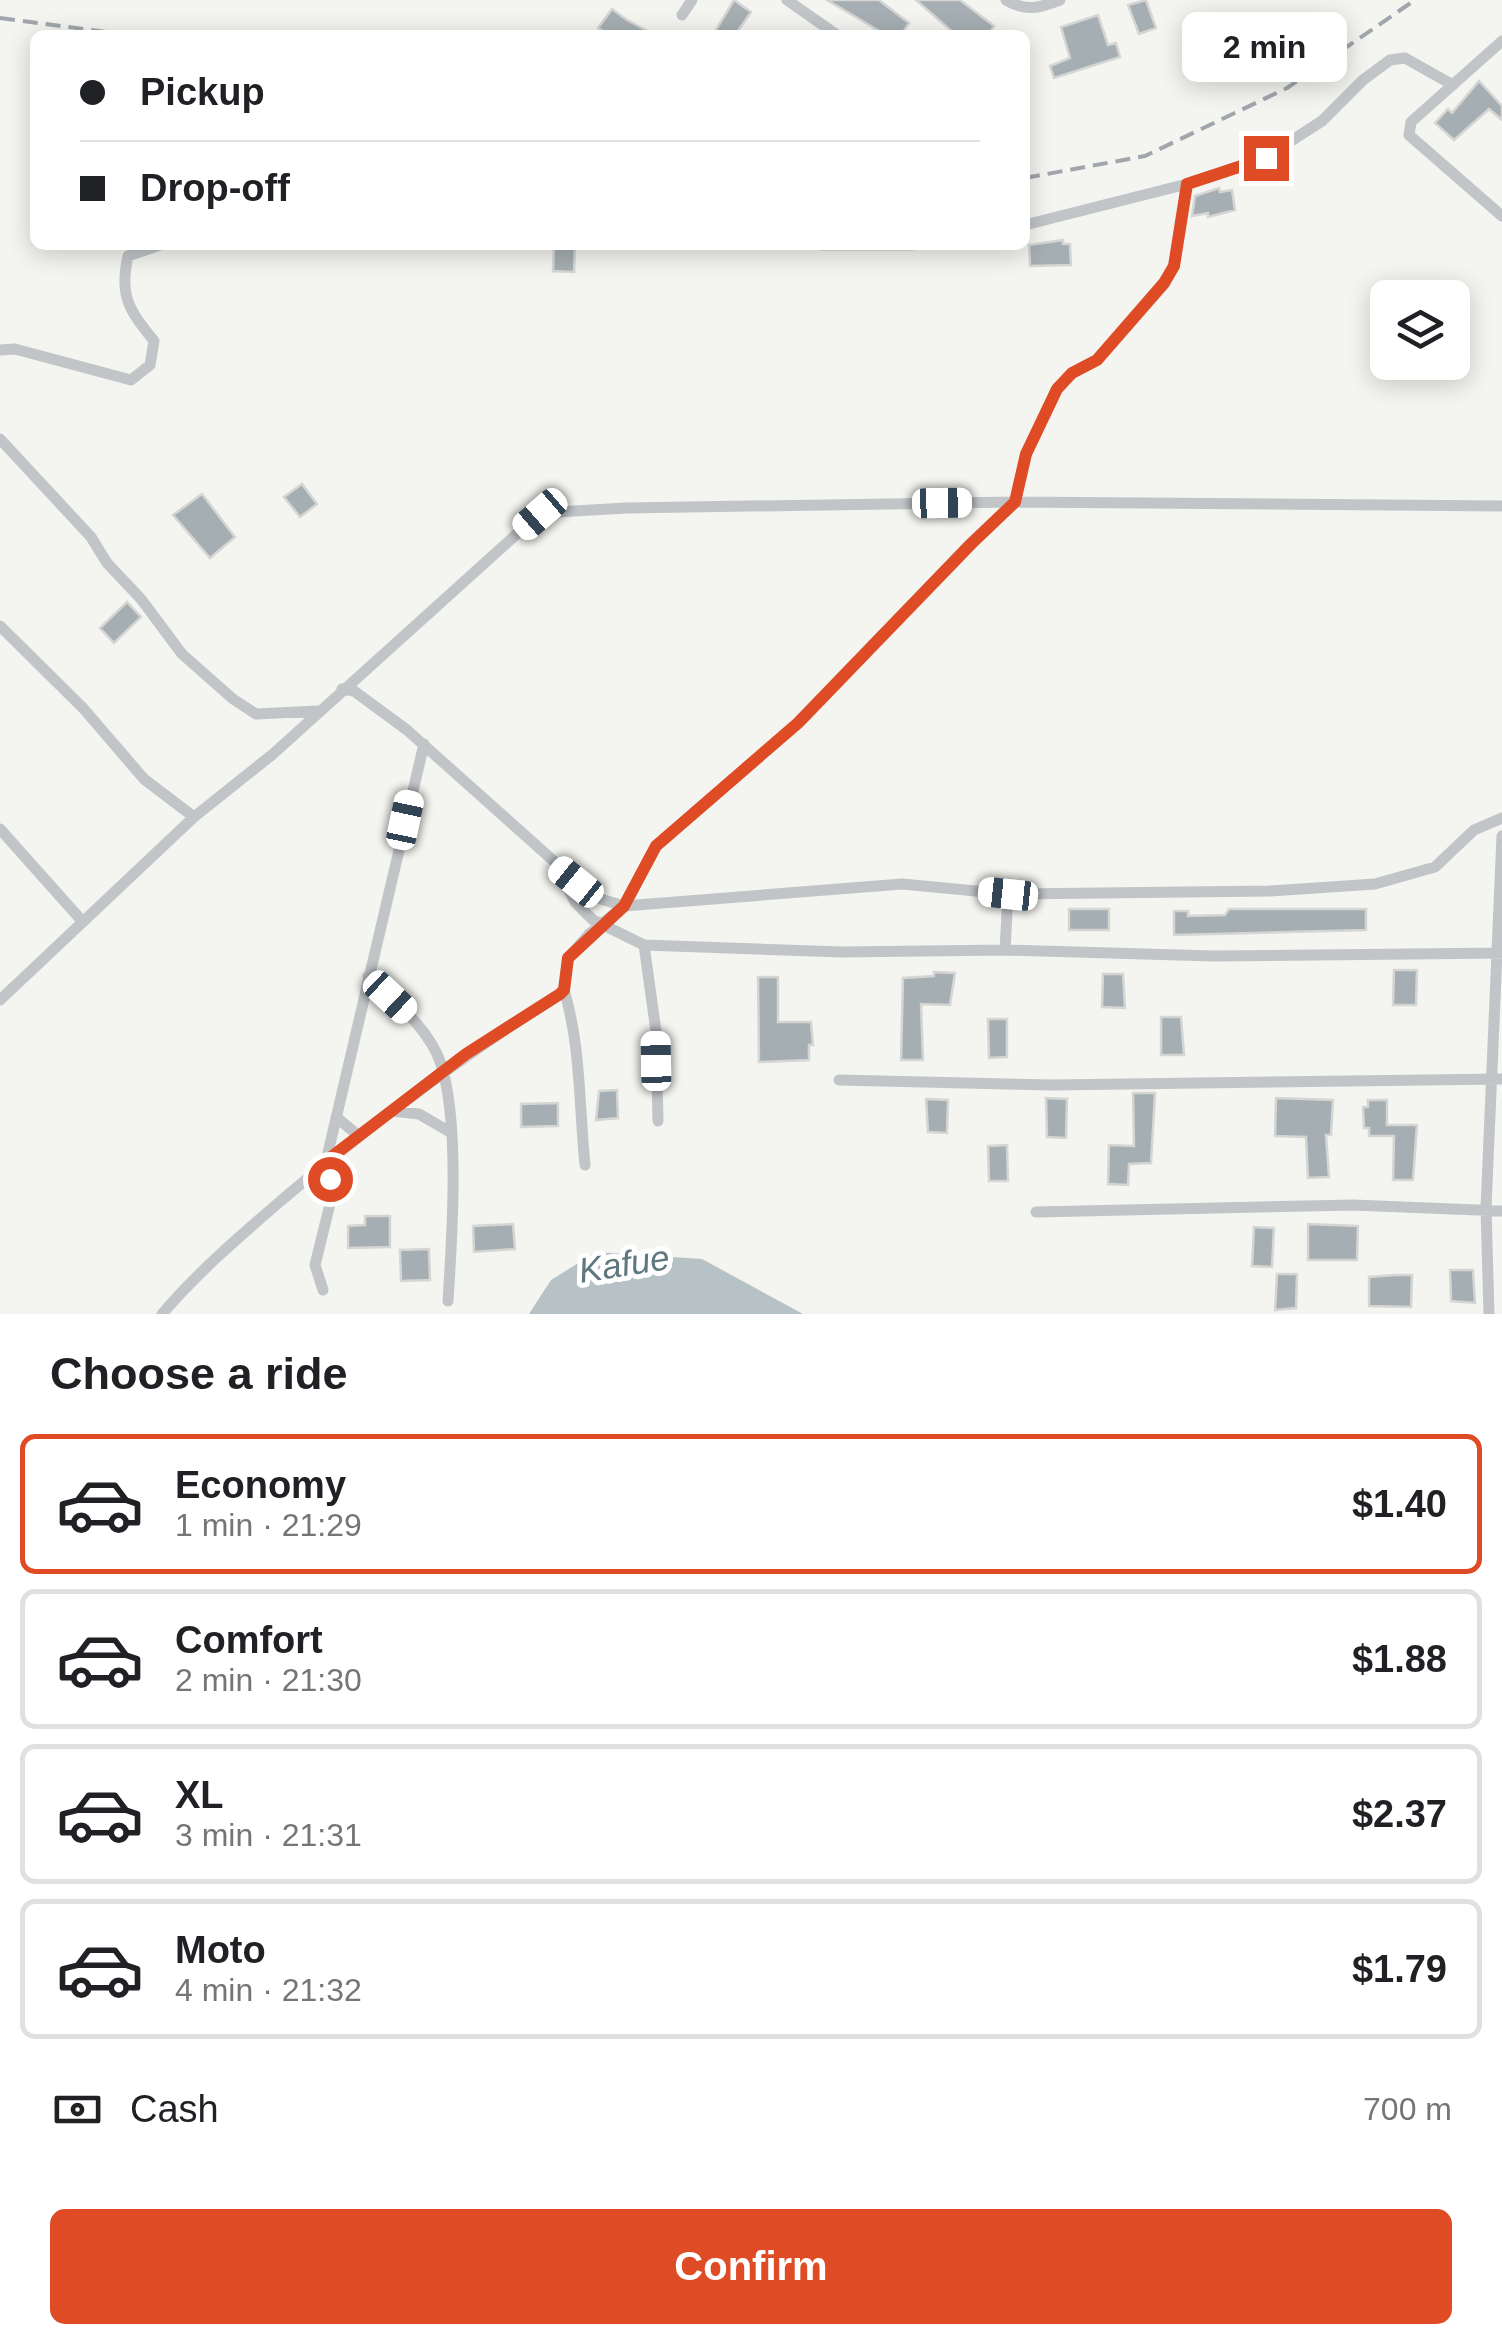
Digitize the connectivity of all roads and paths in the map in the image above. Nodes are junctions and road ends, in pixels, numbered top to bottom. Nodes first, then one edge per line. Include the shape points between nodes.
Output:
1 (692, 0) edge
2 (787, 0) edge
3 (1006, 0) edge
4 (1060, 0) edge
5 (682, 15) dead end
6 (829, 30) edge
7 (1502, 41) edge
8 (1453, 86) junction
9 (1187, 184) junction
10 (1502, 216) edge
11 (1030, 224) edge
12 (145, 250) edge
13 (0, 350) edge
14 (0, 439) edge
15 (1015, 502) junction
16 (1502, 506) edge
17 (0, 626) edge
18 (342, 689) junction
19 (317, 711) junction
20 (424, 744) junction
21 (194, 818) junction
22 (1502, 818) edge
23 (0, 829) edge
24 (1502, 836) edge
25 (558, 868) junction
26 (1008, 894) junction
27 (624, 906) junction
28 (83, 922) junction
29 (600, 926) junction
30 (644, 945) junction
31 (1005, 950) junction
32 (1500, 953) edge
33 (368, 976) junction
34 (564, 990) junction
35 (0, 1000) edge
36 (442, 1072) junction
37 (839, 1080) dead end
38 (1497, 1080) edge
39 (392, 1111) junction
40 (336, 1117) junction
41 (658, 1121) dead end
42 (450, 1132) junction
43 (359, 1136) junction
44 (328, 1159) junction
45 (585, 1165) dead end
46 (1486, 1208) junction
47 (1036, 1212) dead end
48 (1502, 1212) edge
49 (323, 1290) dead end
50 (448, 1301) dead end
51 (162, 1314) edge
52 (1489, 1314) edge

1 - 5 street
2 - 6 street
3 - 4 street via 1038,8
7 - 8 street
8 - 9 street via 1405,58 1390,60 1286,146
8 - 10 street via 1411,122 1409,135
9 - 11 street
9 - 15 street via 1174,266 1121,336 1057,389 1026,454
12 - 13 street via 128,256 123,282 130,312 154,341 150,365 131,380
14 - 19 street via 92,537 182,654 233,699 256,714
15 - 16 street
15 - 18 street via 540,514
15 - 27 street via 798,723 656,846
17 - 21 street via 144,779
18 - 19 street
18 - 20 street
19 - 21 street
20 - 25 street
20 - 33 street
21 - 28 street
22 - 26 street via 1474,830 1435,867 1376,884
23 - 28 street
24 - 32 street
25 - 27 street via 594,896
25 - 29 street via 575,902
26 - 27 street via 902,884
26 - 31 street
27 - 29 street
28 - 35 street
29 - 30 street
29 - 34 street via 568,958
30 - 31 street
30 - 41 street via 656,1032
31 - 32 street
32 - 38 street
33 - 36 street via 413,1018
33 - 40 street
34 - 36 street
34 - 45 street via 577,1034
36 - 39 street
36 - 42 street
37 - 38 street
38 - 46 street
39 - 42 street via 419,1114
39 - 43 street
40 - 43 street
40 - 44 street
42 - 50 street
43 - 44 street
44 - 49 street via 331,1200 315,1265
44 - 51 street via 194,1276
46 - 47 street
46 - 48 street
46 - 52 street

